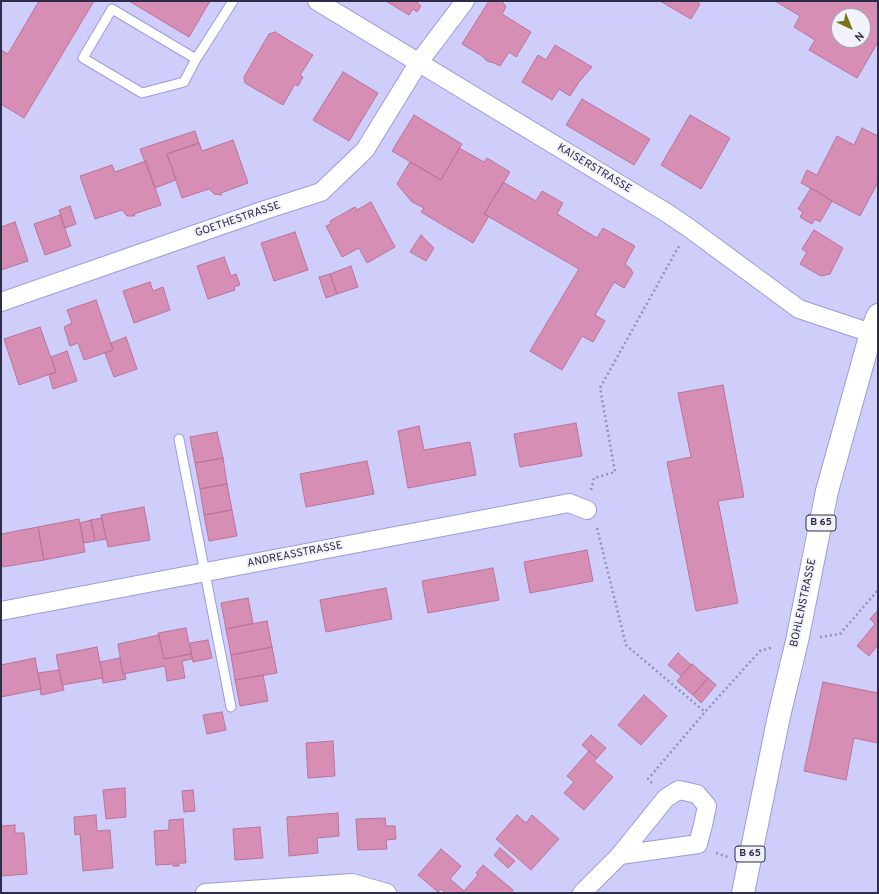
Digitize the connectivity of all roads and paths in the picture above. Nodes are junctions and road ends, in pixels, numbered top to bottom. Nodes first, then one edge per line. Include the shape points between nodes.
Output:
1 (233, 1) edge
2 (317, 1) edge
3 (465, 1) edge
4 (196, 59) junction
5 (419, 62) junction
6 (688, 228) junction
7 (1, 302) edge
8 (876, 327) edge
9 (179, 439) dead end
10 (587, 510) junction
11 (205, 572) junction
12 (878, 590) edge
13 (1, 611) edge
14 (797, 641) junction
15 (231, 707) dead end
16 (704, 712) junction
17 (666, 798) junction
18 (698, 844) junction
19 (620, 856) junction
20 (749, 862) junction
21 (205, 893) edge
22 (387, 893) edge
23 (582, 893) edge
24 (743, 893) edge

1 - 4 lane
2 - 5 street, KAISERSTRASSE
3 - 5 street, GOETHESTRASSE
4 - 4 lane via 184,82 142,92 83,58 112,9
5 - 6 street, KAISERSTRASSE
5 - 7 street, GOETHESTRASSE via 365,150 321,192
6 - 8 street, KAISERSTRASSE via 799,309
6 - 10 path via 600,388 615,472 594,478
8 - 14 main road, BOHLENSTRASSE / B 65 via 828,491
9 - 11 lane
10 - 11 street, ANDREASSTRASSE via 569,503
10 - 16 path via 597,528 626,645
11 - 13 street, ANDREASSTRASSE
11 - 15 lane
12 - 14 path via 840,634
14 - 16 path via 760,651
14 - 20 main road, BOHLENSTRASSE / B 65
16 - 17 path via 648,779
17 - 18 street via 679,790 697,794 707,806
17 - 19 street
18 - 19 street
18 - 20 path via 706,850
19 - 23 street
20 - 24 main road, BOHLENSTRASSE / B 65
21 - 22 street via 352,883

